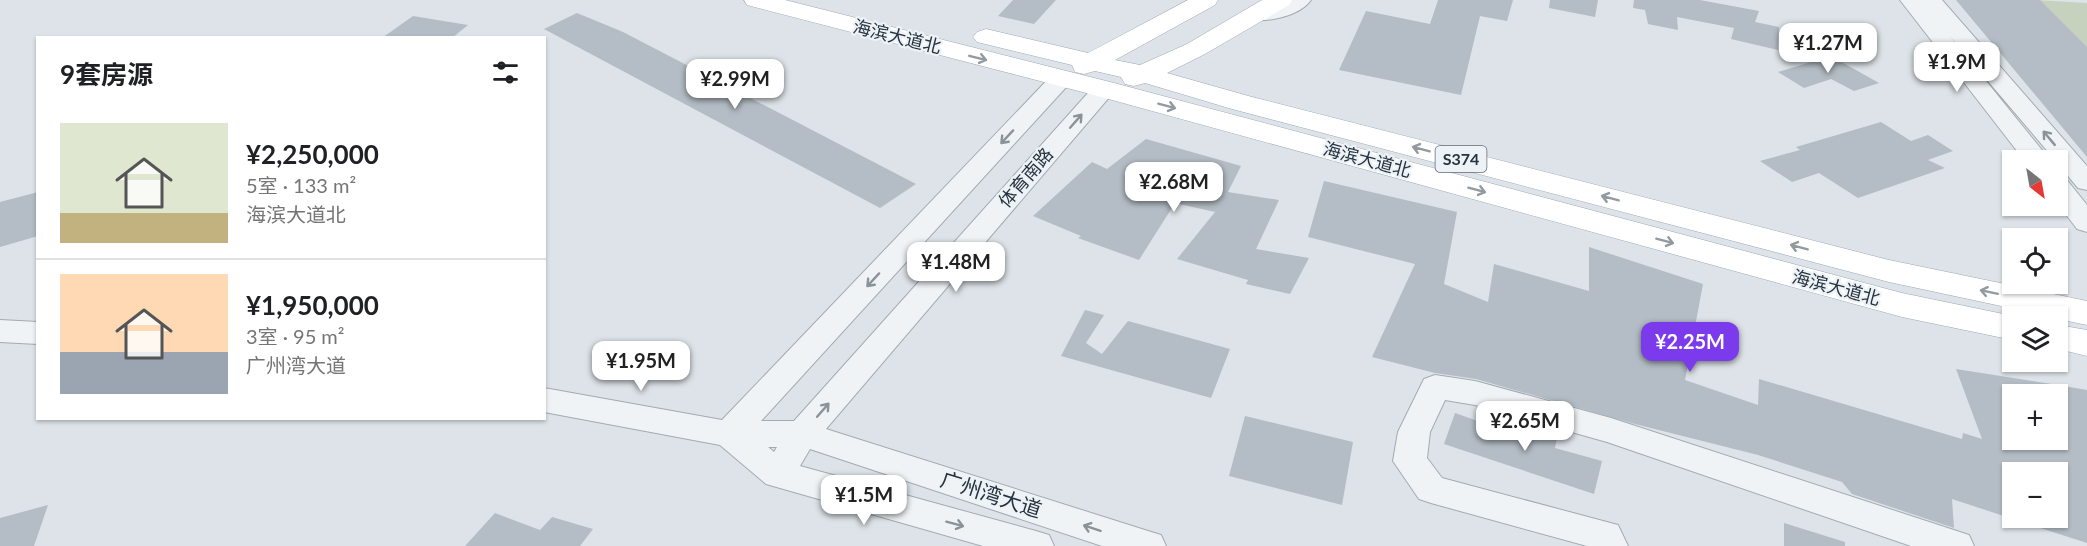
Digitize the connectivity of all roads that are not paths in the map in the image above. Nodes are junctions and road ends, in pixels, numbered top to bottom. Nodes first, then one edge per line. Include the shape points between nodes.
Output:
1 (756, 0) edge
2 (836, 0) edge
3 (1280, 0) edge
4 (1301, 0) edge
5 (1910, 0) edge
6 (1931, 0) edge
7 (1199, 2) edge
8 (1256, 14) junction
9 (1162, 24) junction
10 (1012, 43) junction
11 (1196, 49) junction
12 (1092, 62) junction
13 (1143, 74) junction
14 (1061, 79) junction
15 (1104, 89) junction
16 (1242, 103) junction
17 (2029, 150) edge
18 (2087, 182) edge
19 (2068, 199) edge
20 (2087, 223) edge
21 (2087, 313) edge
22 (2002, 326) edge
23 (0, 331) edge
24 (36, 333) edge
25 (2068, 339) edge
26 (2087, 343) edge
27 (546, 400) edge
28 (729, 434) junction
29 (802, 434) junction
30 (778, 474) junction
31 (1036, 546) edge
32 (1148, 546) edge
33 (1610, 546) edge
34 (1956, 546) edge

1 -> 14 main road, 海滨大道北 / S374
2 - 10 main road, 海滨大道北 / S374
3 - 8 main road, 体育南路
4 - 8 street via 1283,10
5 - 17 street
18 -> 6 street
7 - 9 main road
8 - 11 main road, 体育南路
9 - 10 main road
9 - 12 main road
10 - 12 main road, 海滨大道北 / S374
11 - 13 main road, 体育南路
11 - 16 main road via 1194,67 1209,85
12 - 13 main road, 海滨大道北 / S374
12 - 14 main road
13 - 15 main road, 体育南路
13 - 16 main road, 海滨大道北 / S374
14 - 15 main road, 海滨大道北 / S374
14 -> 28 street
15 -> 22 main road, 海滨大道北 / S374 via 1902,305
29 -> 15 street, 体育南路
21 -> 16 main road, 海滨大道北 / S374 via 1889,271
19 - 20 street
23 - 24 street
25 - 26 main road
27 - 28 street, 广州湾大道
28 - 29 street, 广州湾大道
28 - 30 street, 广州湾大道
29 - 30 street, 体育南路
32 -> 29 street, 广州湾大道
30 -> 31 street, 广州湾大道
33 - 34 street via 1605,536 1431,489 1410,461 1414,432 1435,387 1475,393 1611,431

